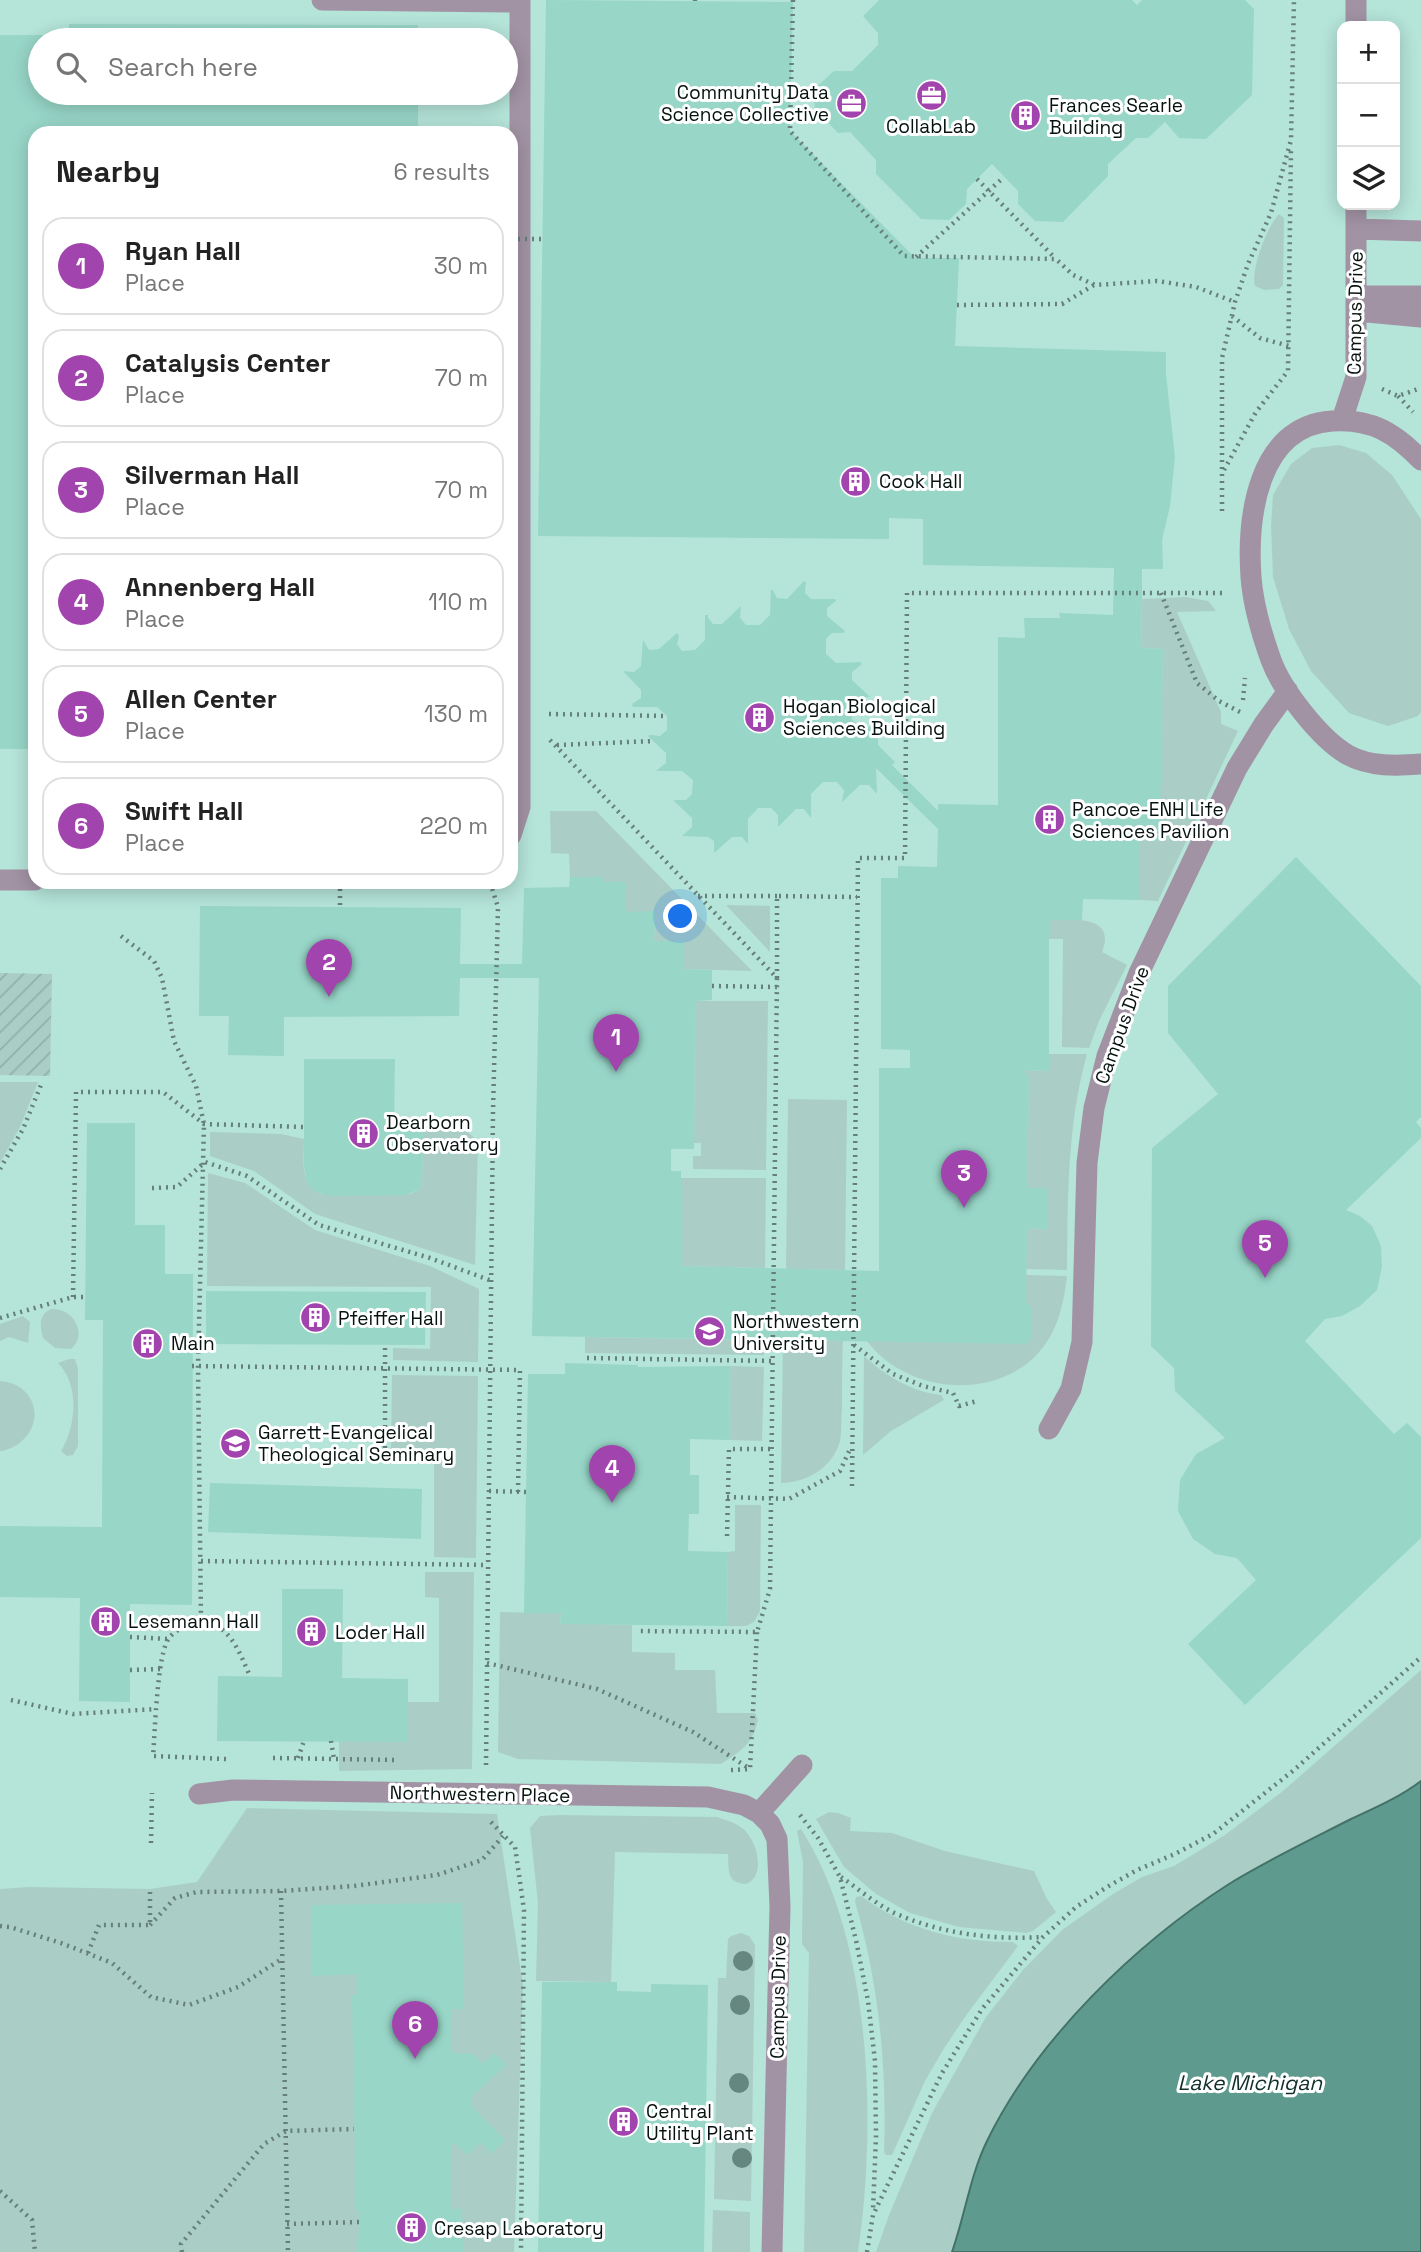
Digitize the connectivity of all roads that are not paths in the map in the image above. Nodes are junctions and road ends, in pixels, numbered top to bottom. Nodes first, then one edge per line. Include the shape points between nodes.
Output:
1 (321, 0) edge
2 (1356, 0) edge
3 (389, 1) edge
4 (520, 1) edge
5 (1356, 21) edge
6 (1356, 210) edge
7 (1356, 229) junction
8 (1421, 231) edge
9 (1421, 296) edge
10 (1356, 303) junction
11 (1421, 317) edge
12 (1342, 420) junction
13 (1421, 460) edge
14 (1288, 691) junction
15 (1421, 764) edge
16 (518, 813) edge
17 (0, 880) edge
18 (28, 880) edge
19 (1049, 1429) dead end
20 (803, 1766) dead end
21 (199, 1794) dead end
22 (759, 1813) junction
23 (772, 2252) edge

1 - 3 lane
2 - 5 lane
3 - 4 lane
4 - 16 lane via 523,711
6 - 7 lane, Campus Drive
7 - 8 lane
7 - 10 lane, Campus Drive
9 - 10 lane
10 - 11 lane
10 - 12 lane, Campus Drive via 1356,377
12 - 13 lane via 1371,423 1404,442
12 - 14 lane via 1316,422 1289,439 1271,457 1258,488 1251,531 1251,580 1272,663
14 - 15 lane via 1348,755 1373,764
14 - 19 lane, Campus Drive via 1237,768 1139,973 1107,1056 1087,1163 1082,1342 1071,1389
17 - 18 lane
20 - 22 lane
21 - 22 lane, Northwestern Place via 233,1790 708,1797 736,1802
22 - 23 lane, Campus Drive via 777,1839 779,1906

